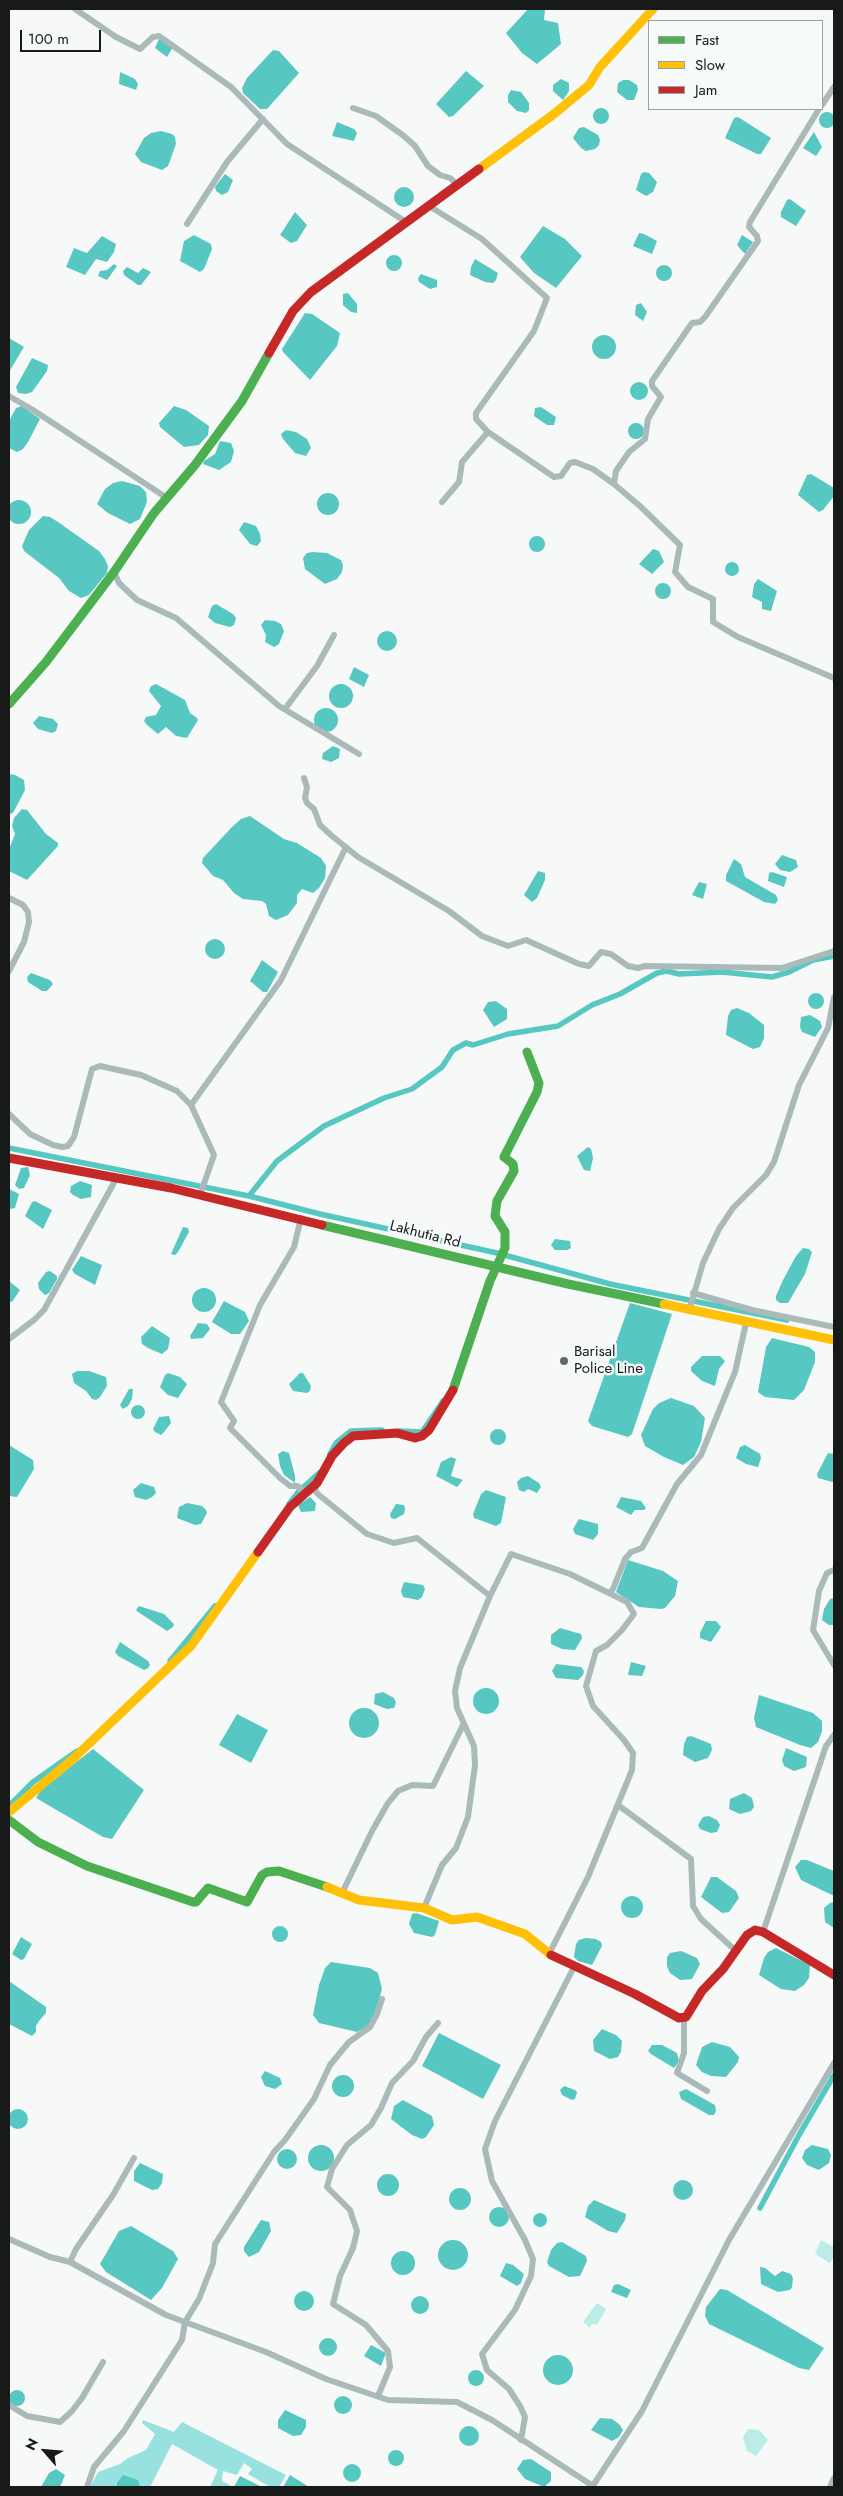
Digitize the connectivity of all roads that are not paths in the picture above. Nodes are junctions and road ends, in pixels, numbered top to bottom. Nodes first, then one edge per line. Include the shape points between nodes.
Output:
1 (75, 9) edge
2 (653, 9) edge
3 (834, 87) edge
4 (823, 104) edge
5 (353, 108) dead end
6 (819, 110) edge
7 (262, 119) junction
8 (458, 184) junction
9 (429, 206) junction
10 (406, 222) junction
11 (188, 224) dead end
12 (9, 396) edge
13 (488, 432) junction
14 (614, 484) junction
15 (167, 498) junction
16 (442, 502) dead end
17 (114, 572) junction
18 (334, 635) dead end
19 (834, 678) edge
20 (9, 704) edge
21 (285, 710) junction
22 (360, 754) dead end
23 (304, 778) dead end
24 (346, 847) junction
25 (9, 898) edge
26 (834, 950) edge
27 (9, 971) edge
28 (834, 997) edge
29 (527, 1052) dead end
30 (191, 1105) junction
31 (9, 1114) edge
32 (9, 1158) edge
33 (116, 1179) junction
34 (200, 1195) junction
35 (301, 1218) junction
36 (497, 1266) junction
37 (693, 1293) junction
38 (689, 1311) junction
39 (746, 1323) junction
40 (834, 1327) edge
41 (9, 1339) edge
42 (834, 1340) edge
43 (316, 1484) junction
44 (305, 1494) junction
45 (834, 1570) edge
46 (609, 1593) junction
47 (490, 1596) junction
48 (834, 1665) edge
49 (464, 1726) junction
50 (834, 1735) edge
51 (618, 1805) junction
52 (9, 1812) edge
53 (9, 1820) edge
54 (342, 1893) junction
55 (424, 1908) junction
56 (763, 1932) junction
57 (736, 1951) junction
58 (549, 1954) junction
59 (574, 1967) junction
60 (834, 1974) edge
61 (382, 1999) dead end
62 (684, 2017) junction
63 (438, 2023) dead end
64 (834, 2062) edge
65 (708, 2091) dead end
66 (134, 2158) dead end
67 (9, 2239) edge
68 (70, 2262) junction
69 (185, 2322) junction
70 (104, 2362) dead end
71 (378, 2396) junction
72 (9, 2405) edge
73 (520, 2440) junction
74 (834, 2478) edge
75 (593, 2486) edge
76 (87, 2487) edge
77 (830, 2487) edge

1 - 7 street via 140,49 153,37 160,36 231,87
2 - 8 street via 600,67 589,84 554,114
3 - 4 street
5 - 8 street via 376,116 404,136 428,166
6 - 14 street via 750,222 749,227 758,241 705,317 692,323 652,381 652,386 661,396 648,420 645,439 629,452 616,471
7 - 10 street via 287,144
7 - 11 street via 226,162
8 - 9 street
9 - 10 street
9 - 13 street via 482,239 548,298 534,331 475,416
10 - 15 street via 311,292 293,311 242,401
12 - 15 street
13 - 14 street via 554,477 561,476 570,463 575,462 593,469
13 - 16 street via 462,462 459,482
14 - 19 street via 680,545 675,572 688,587 713,599 714,622 738,637
15 - 17 street
17 - 20 street via 46,662
17 - 21 street via 137,600 176,618
18 - 21 street via 317,666
21 - 22 street
23 - 24 street via 308,793 305,798 314,809 320,825
24 - 26 street via 449,911 482,936 508,946 526,940 579,964 589,966 601,952 638,968 765,969 782,968
24 - 30 street via 281,980
25 - 27 street via 24,905 29,922 24,942
28 - 37 street via 828,1028 799,1085 774,1162 766,1175 733,1208 719,1229
29 - 36 street via 539,1083 504,1157 513,1164 514,1171 497,1201 495,1216 505,1232 505,1248
30 - 31 street via 177,1091 141,1075 100,1066 90,1074 74,1137 68,1146 53,1145 30,1134
30 - 34 street via 214,1156
32 - 33 street, Lakhutia Rd
33 - 34 street, Lakhutia Rd
33 - 41 street via 44,1310
34 - 35 street, Lakhutia Rd
35 - 36 street, Lakhutia Rd
35 - 44 street via 294,1246 260,1304 221,1402 234,1421 230,1428 280,1478 290,1486 298,1486
36 - 38 street, Lakhutia Rd
36 - 43 street via 452,1394 429,1430 415,1438 397,1433 353,1436 332,1456
37 - 38 street
37 - 40 street via 752,1310
38 - 39 street, Lakhutia Rd
39 - 42 street, Lakhutia Rd
39 - 46 street via 735,1372 701,1455 678,1484 642,1548 625,1559
43 - 44 street
43 - 47 street via 318,1495 367,1534 394,1543 417,1538
44 - 52 street via 290,1507 191,1646 74,1758
45 - 48 street via 827,1573 819,1591 814,1630
46 - 47 street via 570,1574 511,1554
46 - 51 street via 627,1602 634,1614 607,1645 596,1651 586,1686 593,1706 632,1753 632,1770
47 - 49 street via 460,1668 455,1691
49 - 54 street via 433,1786 412,1785 398,1791 388,1803
49 - 55 street via 474,1746 476,1765 468,1817 456,1848 442,1865
50 - 56 street via 826,1746
51 - 57 street via 691,1859 693,1906 701,1919
51 - 58 street via 588,1877
53 - 54 street via 38,1842 87,1866 193,1902 212,1888 247,1902 262,1875 272,1871 305,1878
54 - 55 street via 359,1900
55 - 58 street via 452,1920 477,1917 525,1934
56 - 57 street via 755,1930 747,1935
56 - 60 street
57 - 62 street
58 - 59 street
59 - 62 street via 679,2018
59 - 73 street via 495,2121 485,2150 492,2181 533,2259 531,2276 515,2310 482,2354 487,2370 509,2389 525,2417
61 - 69 street via 370,2027 349,2042 330,2064 314,2099 274,2152 216,2244 213,2263 199,2299
62 - 65 street via 685,2046 677,2073
63 - 71 street via 426,2037 414,2061 392,2083 382,2108 370,2125 347,2145 332,2169 327,2187 350,2210 358,2231 333,2304 366,2325 388,2351 390,2366
64 - 75 street via 729,2240 642,2411
66 - 68 street
67 - 68 street
68 - 69 street
69 - 71 street via 266,2352 326,2380
69 - 76 street via 182,2340 172,2358 124,2430 94,2467
70 - 72 street via 82,2398 60,2422 28,2416
71 - 73 street via 388,2400 457,2402 492,2420
73 - 75 street
74 - 77 street

